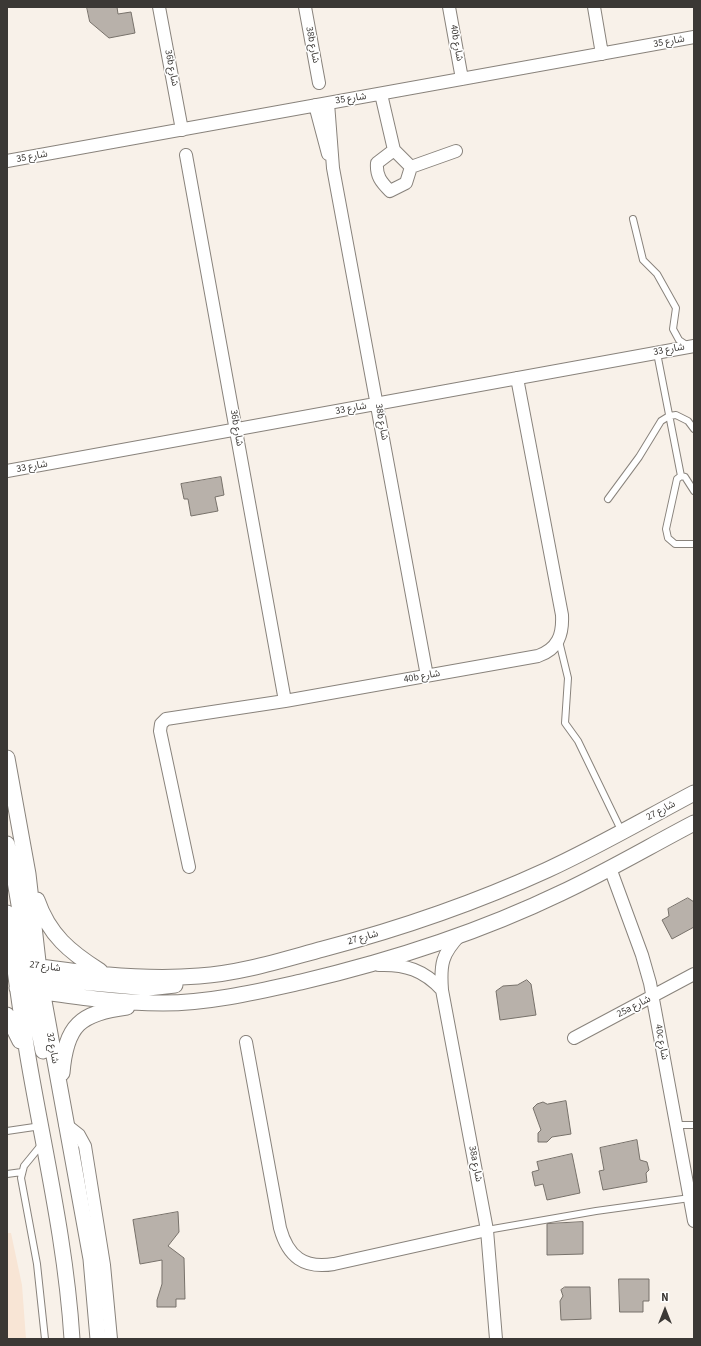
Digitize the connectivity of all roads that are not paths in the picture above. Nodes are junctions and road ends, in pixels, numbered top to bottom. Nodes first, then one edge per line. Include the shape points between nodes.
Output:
1 (159, 7) edge
2 (305, 7) edge
3 (449, 7) edge
4 (594, 7) edge
5 (694, 37) edge
6 (602, 54) junction
7 (462, 79) junction
8 (319, 83) dead end
9 (381, 94) junction
10 (328, 103) junction
11 (315, 106) junction
12 (182, 130) junction
13 (394, 150) junction
14 (456, 151) dead end
15 (186, 155) dead end
16 (7, 161) edge
17 (411, 167) junction
18 (333, 168) junction
19 (633, 219) dead end
20 (692, 346) edge
21 (657, 353) junction
22 (517, 378) junction
23 (378, 404) junction
24 (669, 416) junction
25 (694, 429) edge
26 (236, 430) junction
27 (7, 471) edge
28 (680, 476) junction
29 (694, 491) edge
30 (608, 499) dead end
31 (694, 544) edge
32 (559, 641) junction
33 (426, 676) junction
34 (285, 701) junction
35 (7, 758) edge
36 (694, 793) edge
37 (694, 823) edge
38 (622, 832) junction
39 (7, 844) edge
40 (188, 867) dead end
41 (610, 868) junction
42 (28, 874) junction
43 (7, 912) edge
44 (460, 935) junction
45 (367, 965) junction
46 (105, 974) junction
47 (694, 974) edge
48 (23, 976) edge
49 (201, 976) junction
50 (442, 990) junction
51 (653, 997) junction
52 (163, 1003) junction
53 (7, 1015) edge
54 (574, 1038) dead end
55 (246, 1042) dead end
56 (28, 1058) junction
57 (60, 1092) junction
58 (65, 1124) junction
59 (677, 1125) junction
60 (694, 1125) edge
61 (41, 1126) junction
62 (7, 1131) edge
63 (44, 1142) junction
64 (22, 1172) junction
65 (7, 1174) edge
66 (690, 1198) junction
67 (694, 1221) edge
68 (487, 1230) junction
69 (46, 1339) edge
70 (72, 1339) edge
71 (98, 1339) edge
72 (111, 1339) edge
73 (496, 1339) edge

1 - 12 street, 36b شارع
2 - 8 street, 38b شارع
3 - 7 street, 40b شارع
4 - 6 street
5 - 6 street, شارع 35
6 - 7 street, شارع 35
7 - 9 street, شارع 35
9 - 10 street, شارع 35
9 - 13 street
10 - 11 street, شارع 35
10 - 18 street, 38b شارع
11 - 12 street, شارع 35
11 - 18 street, 38b شارع
12 - 16 street, شارع 35
13 - 17 street
13 - 17 street via 377,163 378,179 390,191 406,183
14 - 17 street
15 - 26 street, 36b شارع
18 - 23 street, 38b شارع
19 - 20 lane via 643,260 657,274 676,308 673,323 675,335
20 - 21 street, شارع 33
21 - 22 street, شارع 33
21 - 24 lane
22 - 23 street, شارع 33
22 - 32 street via 562,615
23 - 26 street, شارع 33
23 - 33 street, 38b شارع
24 - 25 lane via 682,417
24 - 28 lane
24 - 30 lane via 661,421 639,457
26 - 27 street, شارع 33
26 - 34 street, 36b شارع
28 - 29 lane via 687,479
28 - 31 lane via 676,480 667,534 675,544
32 - 33 street, 40b شارع via 546,653 538,656
32 - 38 lane via 568,678 566,722 578,741
33 - 34 street, 40b شارع
34 - 40 street, 40b شارع via 170,718 161,724 160,731
35 - 42 street, شارع 32
36 - 38 street, شارع 27
37 - 41 street
38 - 49 street, شارع 27 via 547,870 434,916 280,962
39 - 48 street via 23,928
41 - 44 street via 562,893
41 - 51 street, 40c شارع via 647,969
42 - 46 street via 48,926 71,951
42 - 48 street, شارع 32
43 - 48 street, شارع 32
44 - 45 street
44 - 50 street, 38a شارع via 444,956 441,972
45 - 50 street via 391,965 414,969
45 - 52 street via 237,995
46 - 48 street, شارع 27
46 - 49 street, شارع 27 via 161,978
47 - 51 street, 25a شارع
48 - 49 street via 148,988 175,985
48 - 52 street via 104,999
48 - 56 street, شارع 32
48 - 57 street, شارع 32
48 - 58 street via 52,1093
50 - 68 street, 38a شارع
51 - 54 street, 25a شارع
51 - 59 street, 40c شارع
52 - 57 street via 105,1010 93,1014 82,1022 67,1042
53 - 56 street
55 - 68 street via 280,1228 287,1246 299,1259 322,1266
56 - 61 street, شارع 32
57 - 58 street, شارع 32
58 - 71 street, شارع 32 via 91,1259
58 - 72 street via 79,1135 86,1152 104,1265
59 - 60 lane
59 - 66 street, 40c شارع
61 - 62 lane
61 - 63 street, شارع 32
63 - 64 lane
63 - 70 street, شارع 32 via 65,1262
64 - 65 lane
64 - 69 lane
66 - 67 street, 40c شارع
66 - 68 lane
68 - 73 street, 38a شارع

